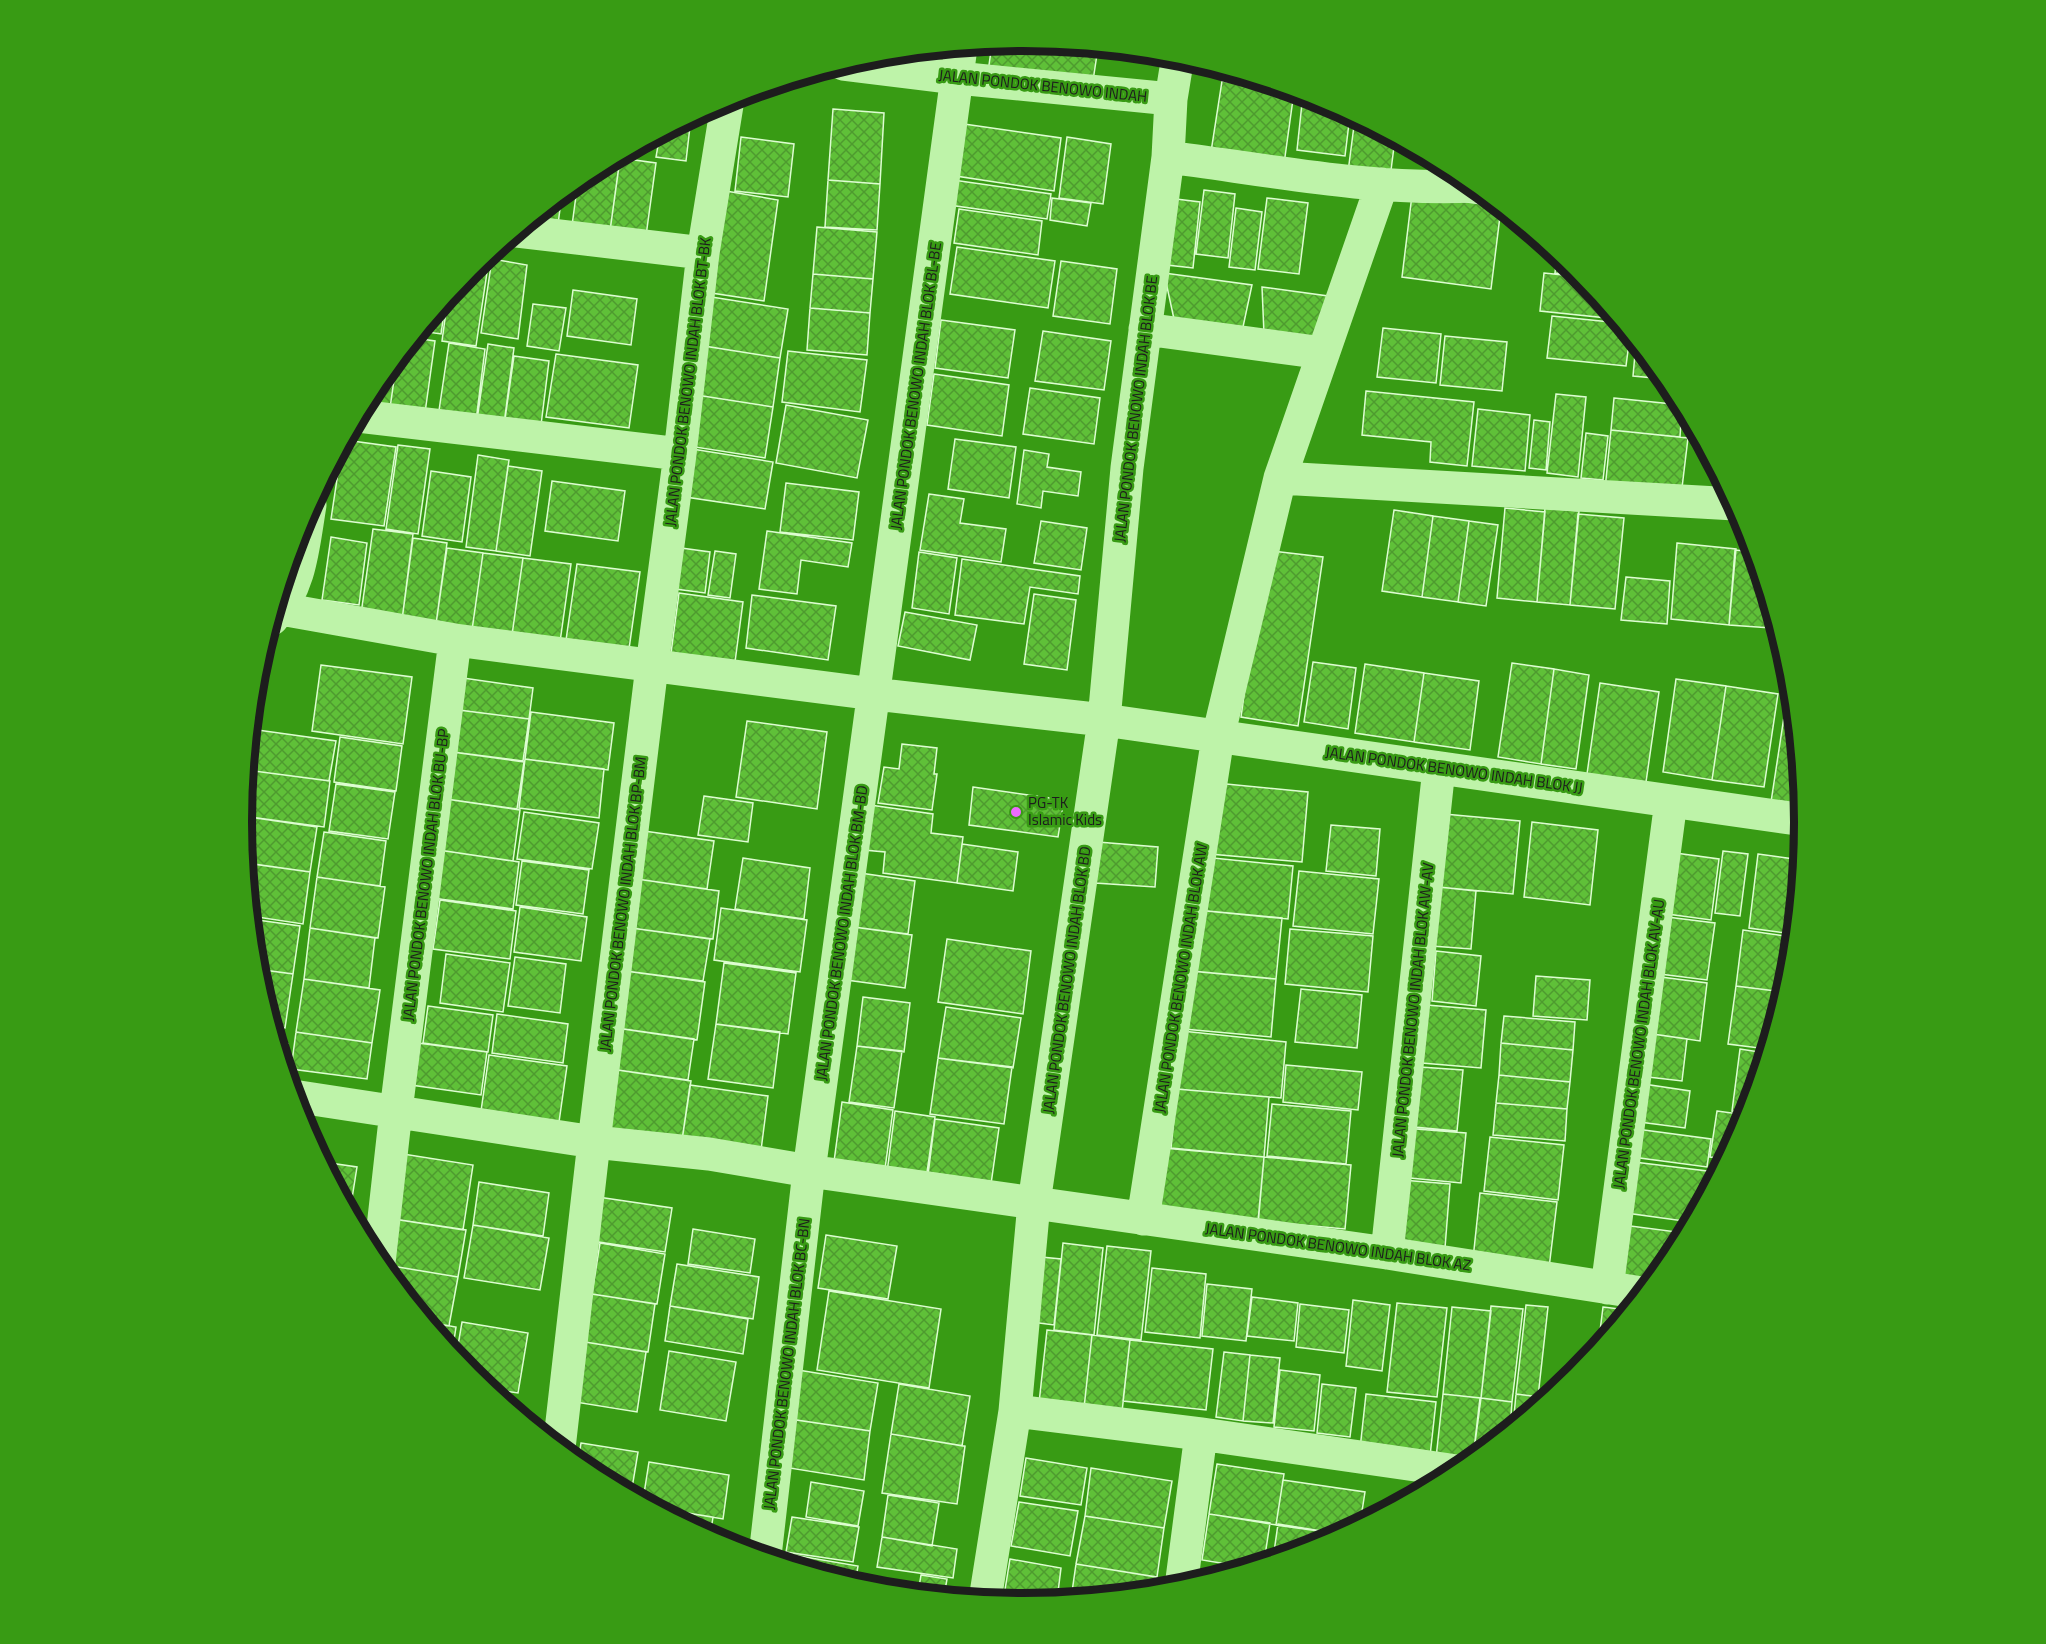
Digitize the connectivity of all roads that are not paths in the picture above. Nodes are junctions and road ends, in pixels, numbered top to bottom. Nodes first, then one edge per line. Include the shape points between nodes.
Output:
1 (959, 62) edge
2 (890, 63) edge
3 (1176, 67) edge
4 (1171, 99) junction
5 (726, 111) edge
6 (1168, 157) junction
7 (1382, 184) junction
8 (1459, 187) edge
9 (527, 232) edge
10 (703, 253) junction
11 (1145, 329) junction
12 (1323, 352) junction
13 (367, 417) edge
14 (680, 454) junction
15 (1280, 478) junction
16 (1723, 501) edge
17 (303, 548) edge
18 (286, 595) edge
19 (280, 615) edge
20 (456, 640) junction
21 (652, 666) junction
22 (874, 694) junction
23 (1104, 720) junction
24 (1218, 737) junction
25 (1439, 768) junction
26 (1671, 801) junction
27 (1794, 819) edge
28 (304, 1098) edge
29 (396, 1111) junction
30 (594, 1142) junction
31 (809, 1171) junction
32 (1034, 1203) junction
33 (1143, 1219) junction
34 (381, 1248) edge
35 (1387, 1253) junction
36 (1607, 1288) junction
37 (1634, 1292) edge
38 (1015, 1411) junction
39 (1202, 1434) junction
40 (561, 1439) edge
41 (1419, 1480) edge
42 (766, 1548) edge
43 (1183, 1576) edge
44 (986, 1592) edge

1 - 2 street, JALAN PONDOK BENOWO INDAH
1 - 4 street, JALAN PONDOK BENOWO INDAH
1 - 22 street, JALAN PONDOK BENOWO INDAH BLOK BL-BE
3 - 4 street, JALAN PONDOK BENOWO INDAH BLOK BE
4 - 6 street, JALAN PONDOK BENOWO INDAH BLOK BE
5 - 10 street, JALAN PONDOK BENOWO INDAH BLOK BT-BK
6 - 7 street
6 - 11 street, JALAN PONDOK BENOWO INDAH BLOK BE
7 - 8 street
7 - 12 street, JALAN PONDOK BENOWO INDAH BLOK AW
9 - 10 street
10 - 14 street, JALAN PONDOK BENOWO INDAH BLOK BT-BK
11 - 12 street
11 - 23 street, JALAN PONDOK BENOWO INDAH BLOK BE via 1126,468
12 - 15 street, JALAN PONDOK BENOWO INDAH BLOK AW
13 - 14 street
14 - 21 street, JALAN PONDOK BENOWO INDAH BLOK BT-BK
15 - 16 street
15 - 24 street, JALAN PONDOK BENOWO INDAH BLOK AW
17 - 18 street via 299,572
19 - 20 street, JALAN PONDOK BENOWO INDAH BLOK JJ
20 - 21 street, JALAN PONDOK BENOWO INDAH BLOK JJ
20 - 29 street, JALAN PONDOK BENOWO INDAH BLOK BU-BP
21 - 22 street, JALAN PONDOK BENOWO INDAH BLOK JJ
21 - 30 street, JALAN PONDOK BENOWO INDAH BLOK BP-BM
22 - 23 street, JALAN PONDOK BENOWO INDAH BLOK JJ
22 - 31 street, JALAN PONDOK BENOWO INDAH BLOK BM-BD
23 - 24 street, JALAN PONDOK BENOWO INDAH BLOK JJ
23 - 32 street, JALAN PONDOK BENOWO INDAH BLOK BD
24 - 25 street, JALAN PONDOK BENOWO INDAH BLOK JJ
24 - 33 street, JALAN PONDOK BENOWO INDAH BLOK AW
25 - 26 street, JALAN PONDOK BENOWO INDAH BLOK JJ
25 - 35 street, JALAN PONDOK BENOWO INDAH BLOK AW-AV
26 - 27 street, JALAN PONDOK BENOWO INDAH BLOK JJ
26 - 36 street, JALAN PONDOK BENOWO INDAH BLOK AV-AU
28 - 29 street, JALAN PONDOK BENOWO INDAH BLOK AZ
29 - 30 street, JALAN PONDOK BENOWO INDAH BLOK AZ
29 - 34 street, JALAN PONDOK BENOWO INDAH BLOK BU-BP
30 - 31 street, JALAN PONDOK BENOWO INDAH BLOK AZ via 710,1154
30 - 40 street, JALAN PONDOK BENOWO INDAH BLOK BP-BM
31 - 32 street, JALAN PONDOK BENOWO INDAH BLOK AZ
31 - 42 street, JALAN PONDOK BENOWO INDAH BLOK BC-BN
32 - 33 street, JALAN PONDOK BENOWO INDAH BLOK AZ
32 - 38 street, JALAN PONDOK BENOWO INDAH BLOK BD
33 - 35 street, JALAN PONDOK BENOWO INDAH BLOK AZ
35 - 36 street, JALAN PONDOK BENOWO INDAH BLOK AZ
36 - 37 street, JALAN PONDOK BENOWO INDAH BLOK AZ
38 - 39 street
38 - 44 street, JALAN PONDOK BENOWO INDAH BLOK BD
39 - 41 street
39 - 43 street

